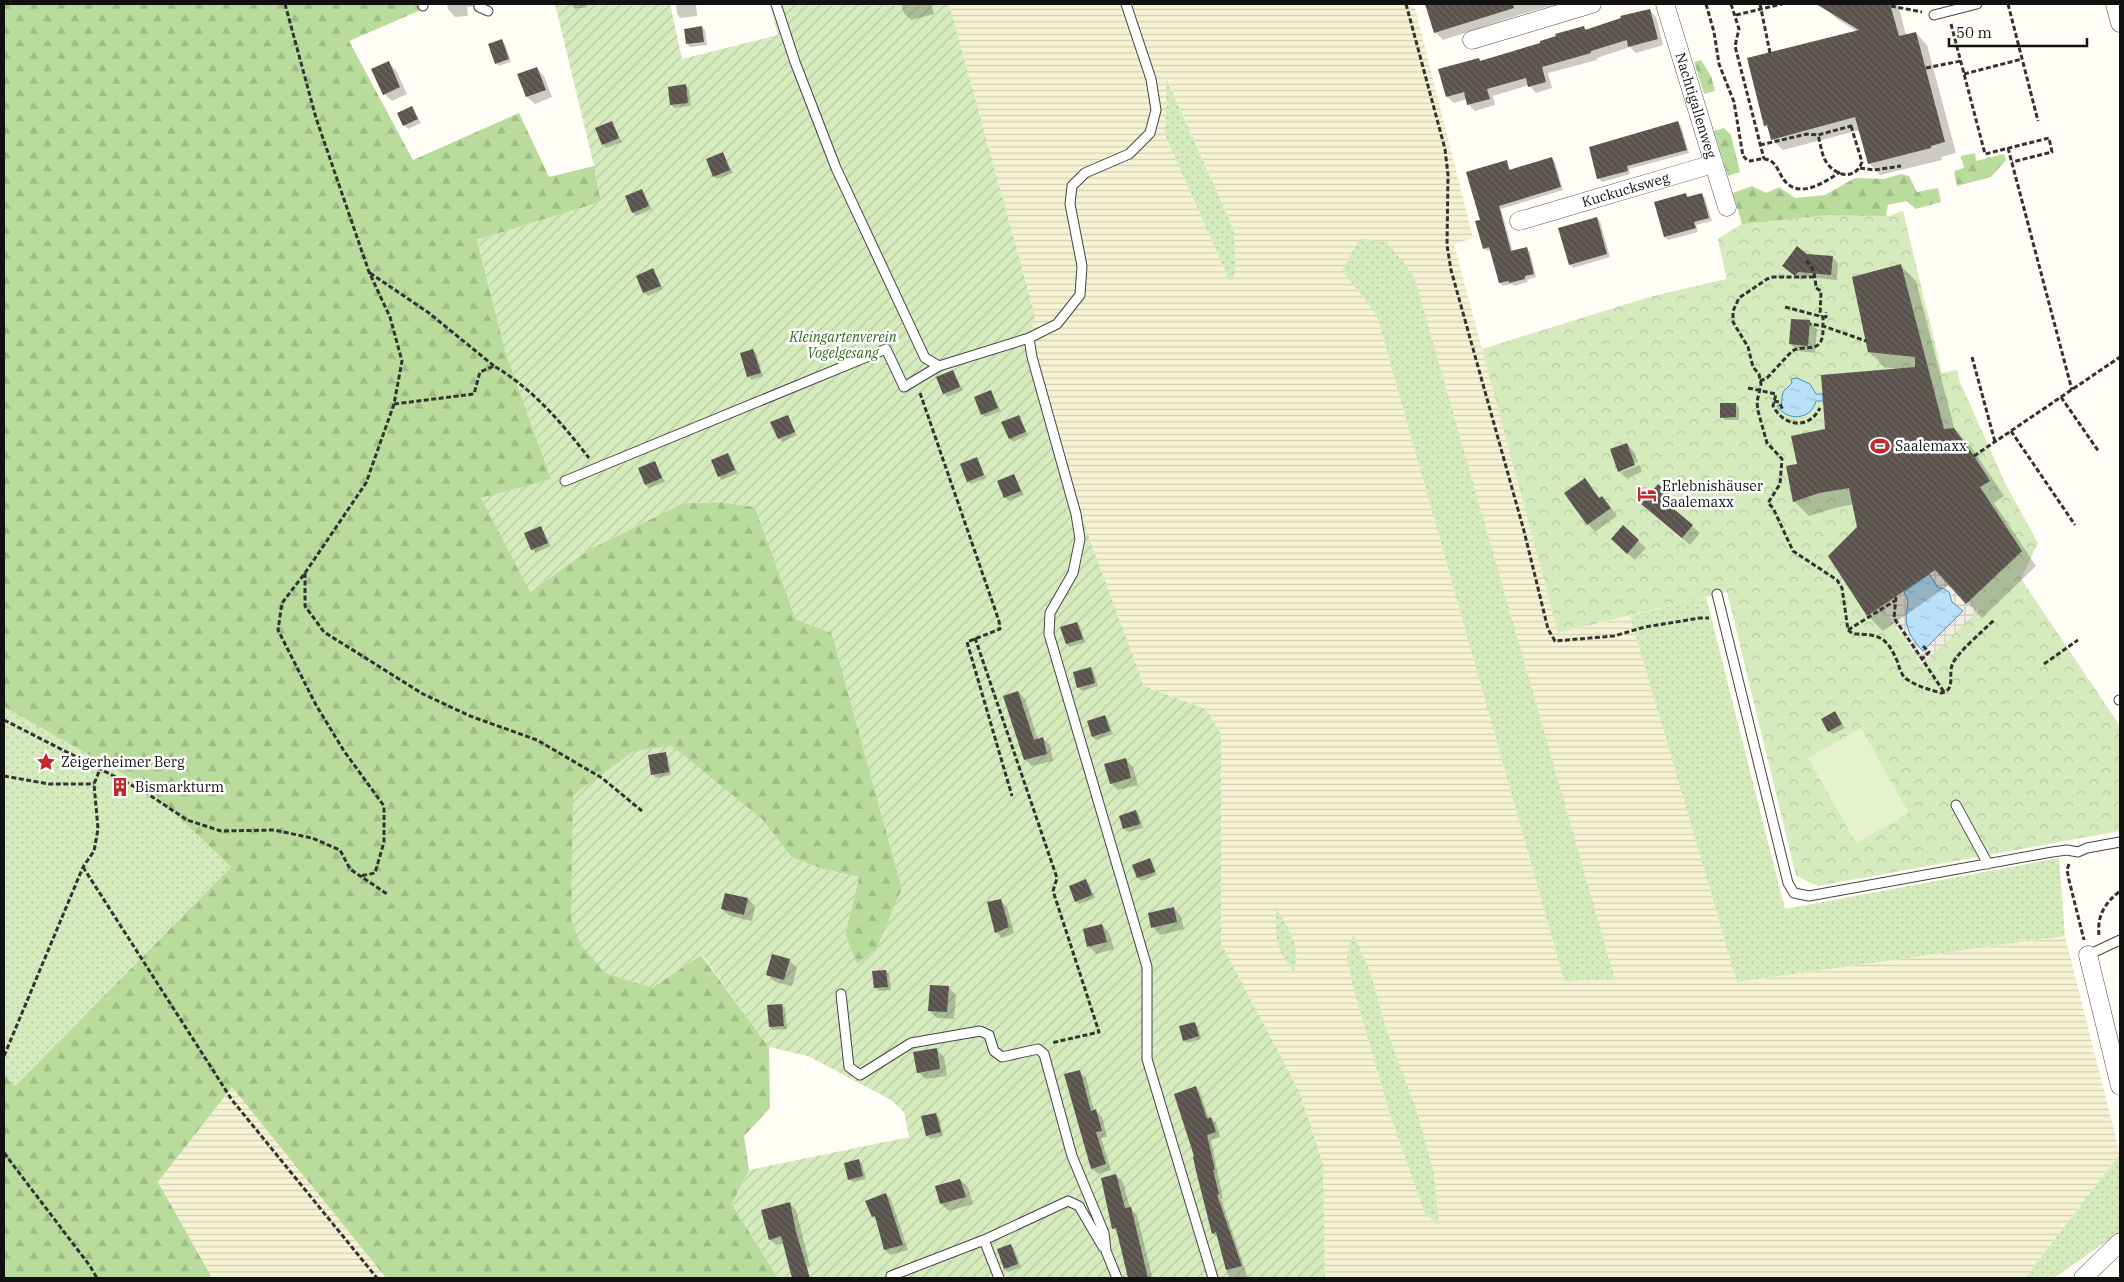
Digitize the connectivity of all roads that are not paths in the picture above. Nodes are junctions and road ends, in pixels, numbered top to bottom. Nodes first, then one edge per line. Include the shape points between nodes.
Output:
1 (479, 4) edge
2 (776, 4) edge
3 (1126, 4) edge
4 (1592, 4) edge
5 (1665, 4) edge
6 (1977, 4) edge
7 (2115, 4) edge
8 (488, 11) dead end
9 (1934, 15) road end
10 (2120, 23) edge
11 (1483, 41) dead end
12 (1714, 164) junction
13 (1727, 207) dead end
14 (1519, 221) dead end
15 (1029, 338) junction
16 (939, 366) junction
17 (565, 481) dead end
18 (1717, 594) dead end
19 (1956, 805) dead end
20 (2120, 842) edge
21 (1988, 864) junction
22 (2120, 940) edge
23 (2088, 955) joint
24 (842, 994) dead end
25 (2120, 1086) edge
26 (984, 1240) junction
27 (2120, 1242) edge
28 (1106, 1251) junction
29 (891, 1278) edge
30 (999, 1278) edge
31 (1117, 1278) edge
32 (1213, 1278) edge
33 (2083, 1278) edge

1 - 8 lane
2 - 16 lane via 836,168 925,358
3 - 15 lane via 1151,79 1156,110 1150,133 1129,154 1085,173 1072,186 1070,204 1082,266 1080,295 1057,324
4 - 11 street
5 - 12 street, Nachtigallenweg
6 - 9 lane
7 - 10 street
12 - 13 street, Nachtigallenweg
12 - 14 street, Kuckucksweg via 1541,222
15 - 16 lane
15 - 32 lane via 1080,540 1072,573 1050,613 1049,634 1147,967 1147,1058
16 - 17 lane via 904,387 886,349
18 - 21 lane via 1788,883 1794,893 1809,896
19 - 21 lane
20 - 21 lane via 2078,852 2067,850
22 - 23 lane
23 - 25 street
24 - 28 lane via 850,1067 860,1075 911,1043 980,1031 989,1035 994,1051 1002,1057 1038,1049 1044,1054 1072,1156 1104,1233
26 - 28 lane via 1068,1201 1079,1206
26 - 29 lane
26 - 30 lane
27 - 33 street
28 - 31 lane

